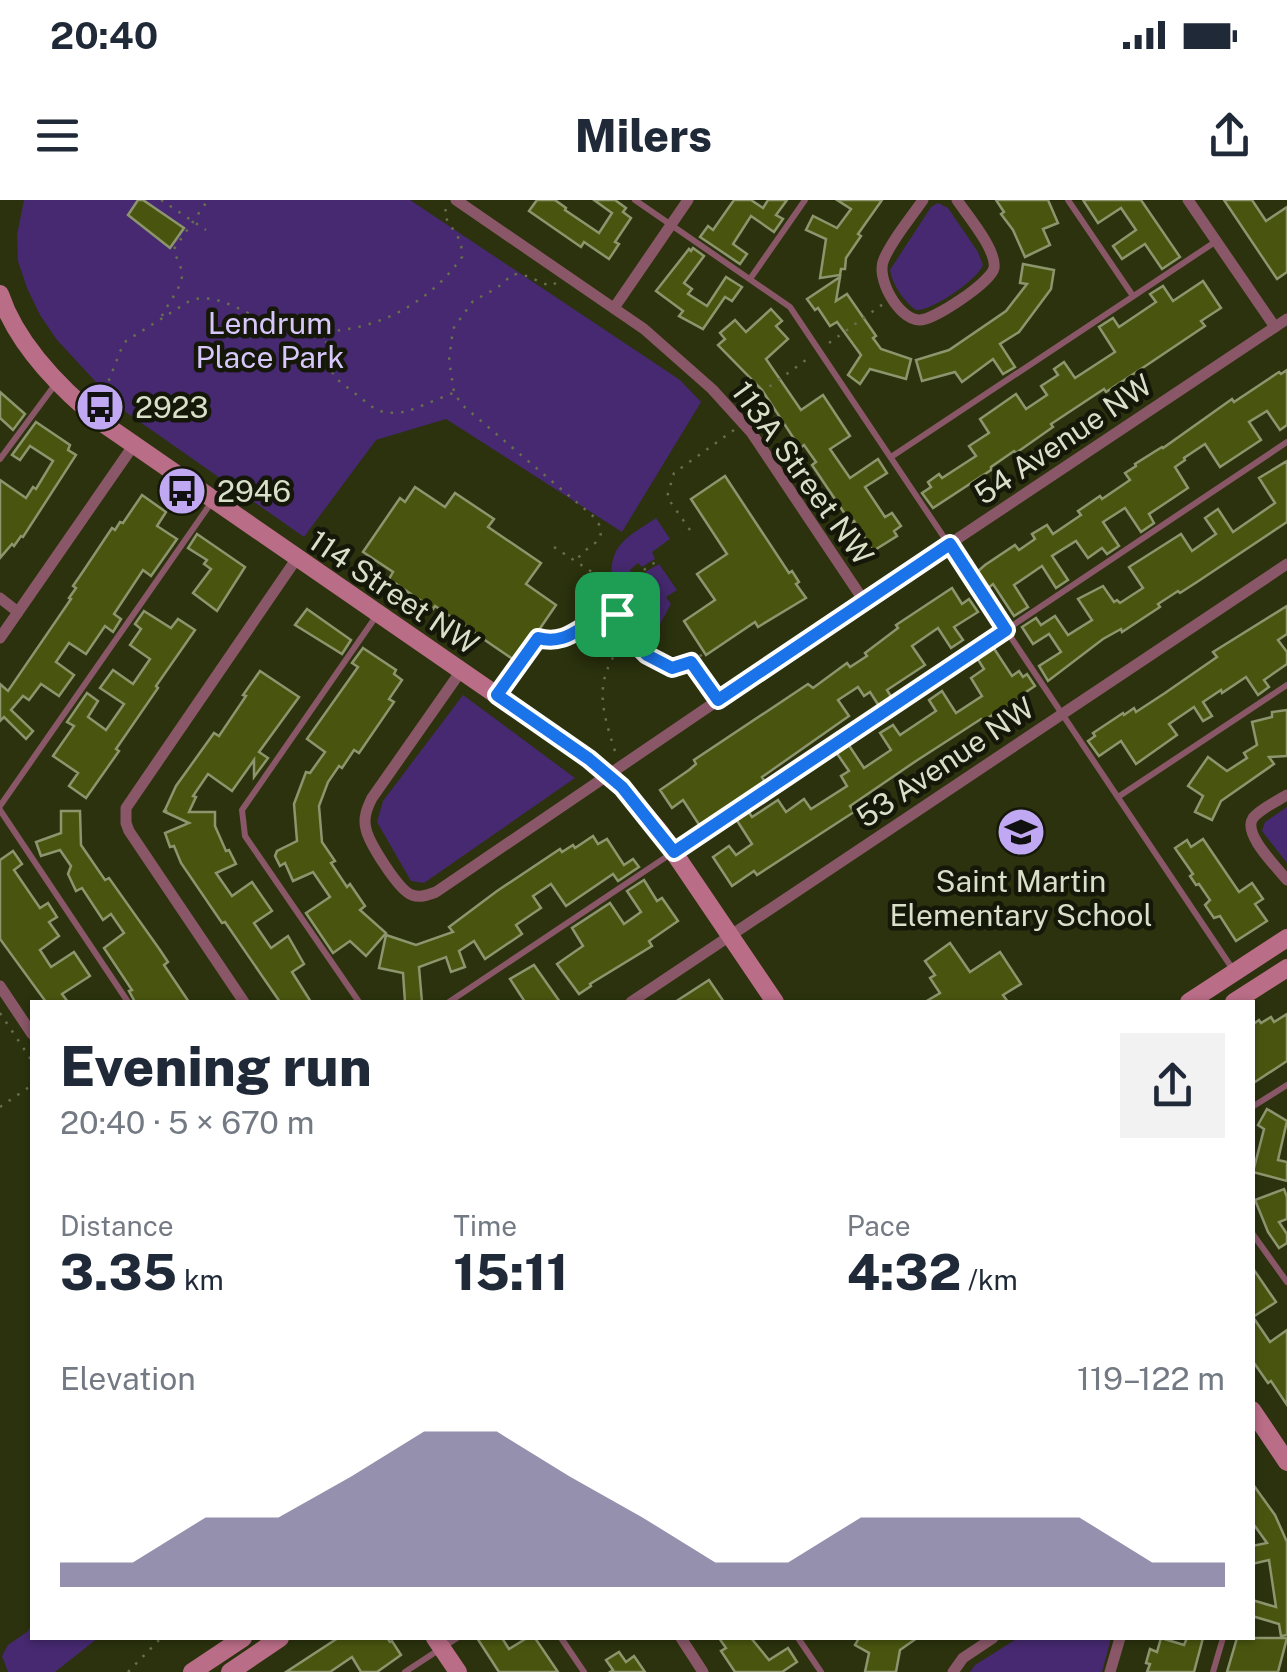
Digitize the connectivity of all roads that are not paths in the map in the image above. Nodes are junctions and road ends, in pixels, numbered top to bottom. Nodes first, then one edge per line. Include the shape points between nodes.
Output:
1 (454, 200) edge
2 (635, 200) edge
3 (688, 200) edge
4 (805, 200) edge
5 (923, 200) edge
6 (957, 200) edge
7 (1068, 200) edge
8 (1188, 200) edge
9 (671, 225) junction
10 (1216, 241) junction
11 (750, 279) junction
12 (0, 294) edge
13 (1133, 296) junction
14 (614, 308) junction
15 (1287, 319) edge
16 (1275, 327) junction
17 (58, 381) junction
18 (1287, 442) edge
19 (133, 446) junction
20 (891, 457) junction
21 (0, 459) edge
22 (213, 500) junction
23 (950, 544) junction
24 (297, 558) junction
25 (1287, 564) edge
26 (0, 598) edge
27 (864, 601) junction
28 (18, 612) junction
29 (378, 614) junction
30 (1006, 630) junction
31 (0, 638) edge
32 (461, 671) junction
33 (1287, 685) edge
34 (1063, 713) junction
35 (608, 775) junction
36 (1287, 795) edge
37 (1118, 797) junction
38 (0, 808) edge
39 (674, 852) junction
40 (1287, 880) edge
41 (730, 936) junction
42 (1287, 938) edge
43 (1287, 968) edge
44 (1235, 972) junction
45 (0, 986) edge
46 (650, 996) edge
47 (127, 1000) edge
48 (243, 1000) edge
49 (357, 1000) edge
50 (452, 1000) edge
51 (774, 1000) edge
52 (1192, 1000) edge
53 (1237, 1000) edge
54 (30, 1031) edge
55 (1287, 1085) edge
56 (1255, 1105) edge
57 (1255, 1237) edge
58 (1287, 1282) edge
59 (1255, 1414) edge
60 (1284, 1449) edge
61 (239, 1640) edge
62 (277, 1640) edge
63 (562, 1640) edge
64 (682, 1640) edge
65 (799, 1640) edge
66 (812, 1640) edge
67 (990, 1640) edge
68 (1119, 1640) edge
69 (1222, 1640) edge
70 (445, 1641) edge
71 (803, 1646) junction
72 (192, 1672) edge
73 (230, 1672) edge
74 (405, 1672) edge
75 (458, 1672) edge
76 (584, 1672) edge
77 (703, 1672) edge
78 (821, 1672) edge
79 (953, 1672) edge
80 (1110, 1672) edge
81 (1213, 1672) edge

1 - 14 street, 113A Street NW
2 - 9 lane
3 - 9 street
4 - 11 lane
5 - 6 street via 880,272 902,312 916,320 932,318 994,268 990,249
7 - 13 lane
8 - 10 street
9 - 11 lane
9 - 14 street
10 - 13 lane
10 - 16 street
11 - 20 lane via 790,306
12 - 17 street, 114 Street NW
13 - 20 lane
14 - 27 street, 113A Street NW via 687,365 743,423
15 - 16 street, 54 Avenue NW
16 - 23 street, 54 Avenue NW
17 - 19 street, 114 Street NW
17 - 21 lane
18 - 30 lane
19 - 22 street, 114 Street NW
19 - 28 street
20 - 23 lane
22 - 24 street, 114 Street NW
22 - 38 lane
23 - 27 street, 54 Avenue NW
23 - 30 lane
24 - 29 street, 114 Street NW
24 - 48 street via 126,816
25 - 34 street, 53 Avenue NW
26 - 28 street
27 - 35 street, 54 Avenue NW
28 - 31 street
29 - 32 street, 114 Street NW
29 - 49 lane via 242,810 245,836
30 - 34 lane
30 - 39 lane
32 - 35 street, 114 Street NW
32 - 35 street, 54 Avenue NW via 368,806 370,842 410,895 436,892
33 - 37 lane
34 - 37 lane
34 - 41 street, 53 Avenue NW
35 - 39 street, 114 Street NW
36 - 40 street via 1254,817 1250,828
37 - 44 lane
38 - 47 lane
39 - 41 street, 114 Street NW
39 - 50 lane
41 - 46 street, 53 Avenue NW
41 - 51 street, 114 Street NW
42 - 44 street
43 - 53 street
44 - 52 street
45 - 54 street
55 - 56 lane
57 - 58 lane
59 - 60 street
61 - 72 street
62 - 73 street
63 - 76 lane
64 - 77 street
65 - 71 lane
66 - 71 lane
67 - 79 street
68 - 80 street
69 - 81 lane
70 - 74 lane
70 - 75 street
71 - 78 lane

